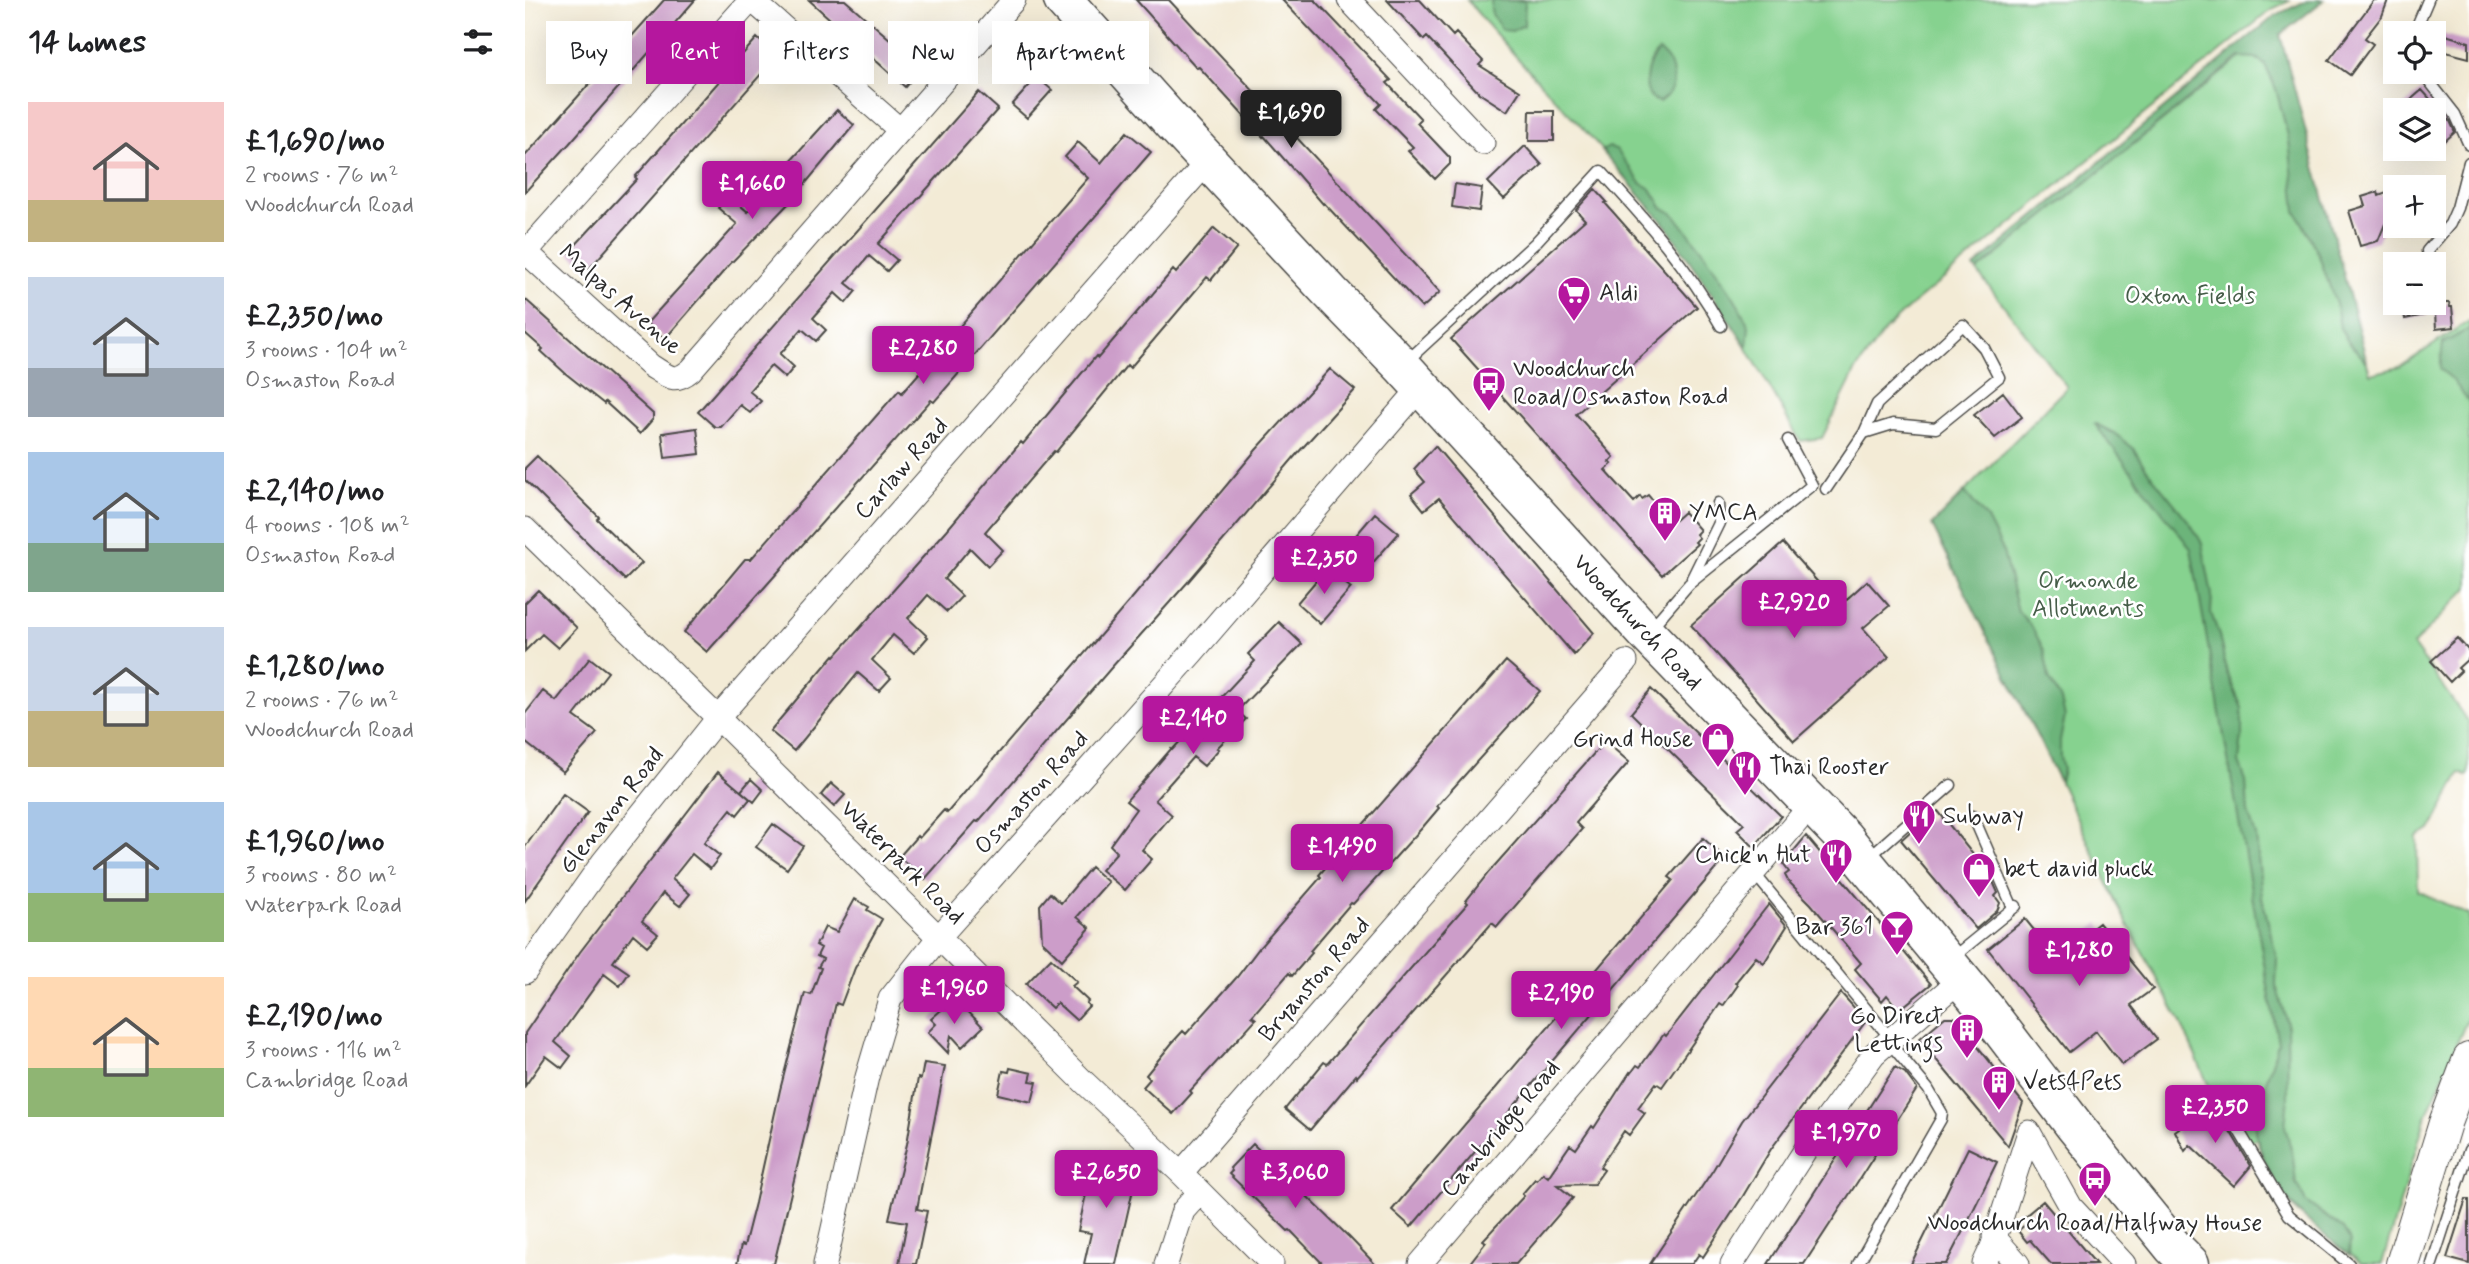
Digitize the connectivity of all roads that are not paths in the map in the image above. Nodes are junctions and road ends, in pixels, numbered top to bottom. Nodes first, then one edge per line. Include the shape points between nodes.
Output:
1 (752, 0) edge
2 (1014, 0) edge
3 (1063, 0) edge
4 (1349, 0) edge
5 (2428, 0) edge
6 (2419, 21) edge
7 (2431, 84) edge
8 (900, 130) junction
9 (1482, 143) dead end
10 (2469, 145) edge
11 (1208, 160) junction
12 (2469, 162) edge
13 (525, 252) edge
14 (2427, 252) edge
15 (1721, 326) dead end
16 (1412, 376) junction
17 (1864, 433) junction
18 (1788, 440) dead end
19 (1826, 489) dead end
20 (1718, 503) dead end
21 (529, 541) edge
22 (1689, 584) junction
23 (1636, 648) junction
24 (718, 718) junction
25 (1951, 785) dead end
26 (1812, 804) junction
27 (1973, 816) dead end
28 (1863, 861) junction
29 (1754, 873) junction
30 (939, 937) junction
31 (1954, 970) junction
32 (525, 972) edge
33 (1890, 1040) junction
34 (2469, 1059) edge
35 (2463, 1098) edge
36 (2226, 1109) dead end
37 (2469, 1150) edge
38 (1181, 1173) junction
39 (1200, 1192) junction
40 (1994, 1237) junction
41 (825, 1264) edge
42 (1166, 1264) edge
43 (1272, 1264) edge
44 (1420, 1264) edge
45 (1732, 1264) edge
46 (1858, 1264) edge
47 (1984, 1264) edge
48 (2018, 1264) edge
49 (2124, 1264) edge
50 (2190, 1264) edge
51 (2349, 1264) edge
52 (2402, 1264) edge
53 (2432, 1264) edge

1 - 8 street
1 - 13 street
2 - 8 street
3 - 11 highway, Woodchurch Road
4 - 9 street
5 - 6 lane
7 - 10 lane via 2455,114
8 - 13 street, Malpas Avenue via 682,378 672,379 652,366
11 - 16 highway, Woodchurch Road
11 - 24 street, Carlaw Road
12 - 14 lane via 2450,224
15 - 16 lane via 1661,237 1601,171
16 - 23 highway, Woodchurch Road
16 - 30 street, Osmaston Road via 1192,653
17 - 17 lane via 1877,404 1963,325 1984,348 1999,377 1936,428 1893,424
17 - 19 lane
18 - 22 lane via 1812,485
20 - 22 lane via 1719,523
21 - 24 street, Waterpark Road
22 - 23 lane
23 - 26 highway, Woodchurch Road
23 - 38 street, Bryanston Road
24 - 30 street, Waterpark Road
24 - 32 street, Glenavon Road via 603,862
25 - 28 lane
26 - 28 highway, Woodchurch Road
26 - 29 street, Cambridge Road
27 - 31 lane via 2014,907
28 - 31 highway, Woodchurch Road
29 - 33 lane
29 - 44 street, Cambridge Road
30 - 38 street, Waterpark Road
30 - 41 street, Osmaston Road via 890,999 867,1077
31 - 33 street
31 - 50 highway, Woodchurch Road
33 - 45 street via 1813,1138
33 - 46 lane via 1942,1113
34 - 35 main road
35 - 52 main road
36 - 51 lane via 2290,1215
37 - 53 lane
38 - 39 street, Waterpark Road
39 - 42 street via 1183,1211
39 - 43 street, Waterpark Road
40 - 47 street
40 - 48 street
40 - 49 street via 2029,1132 2071,1208

